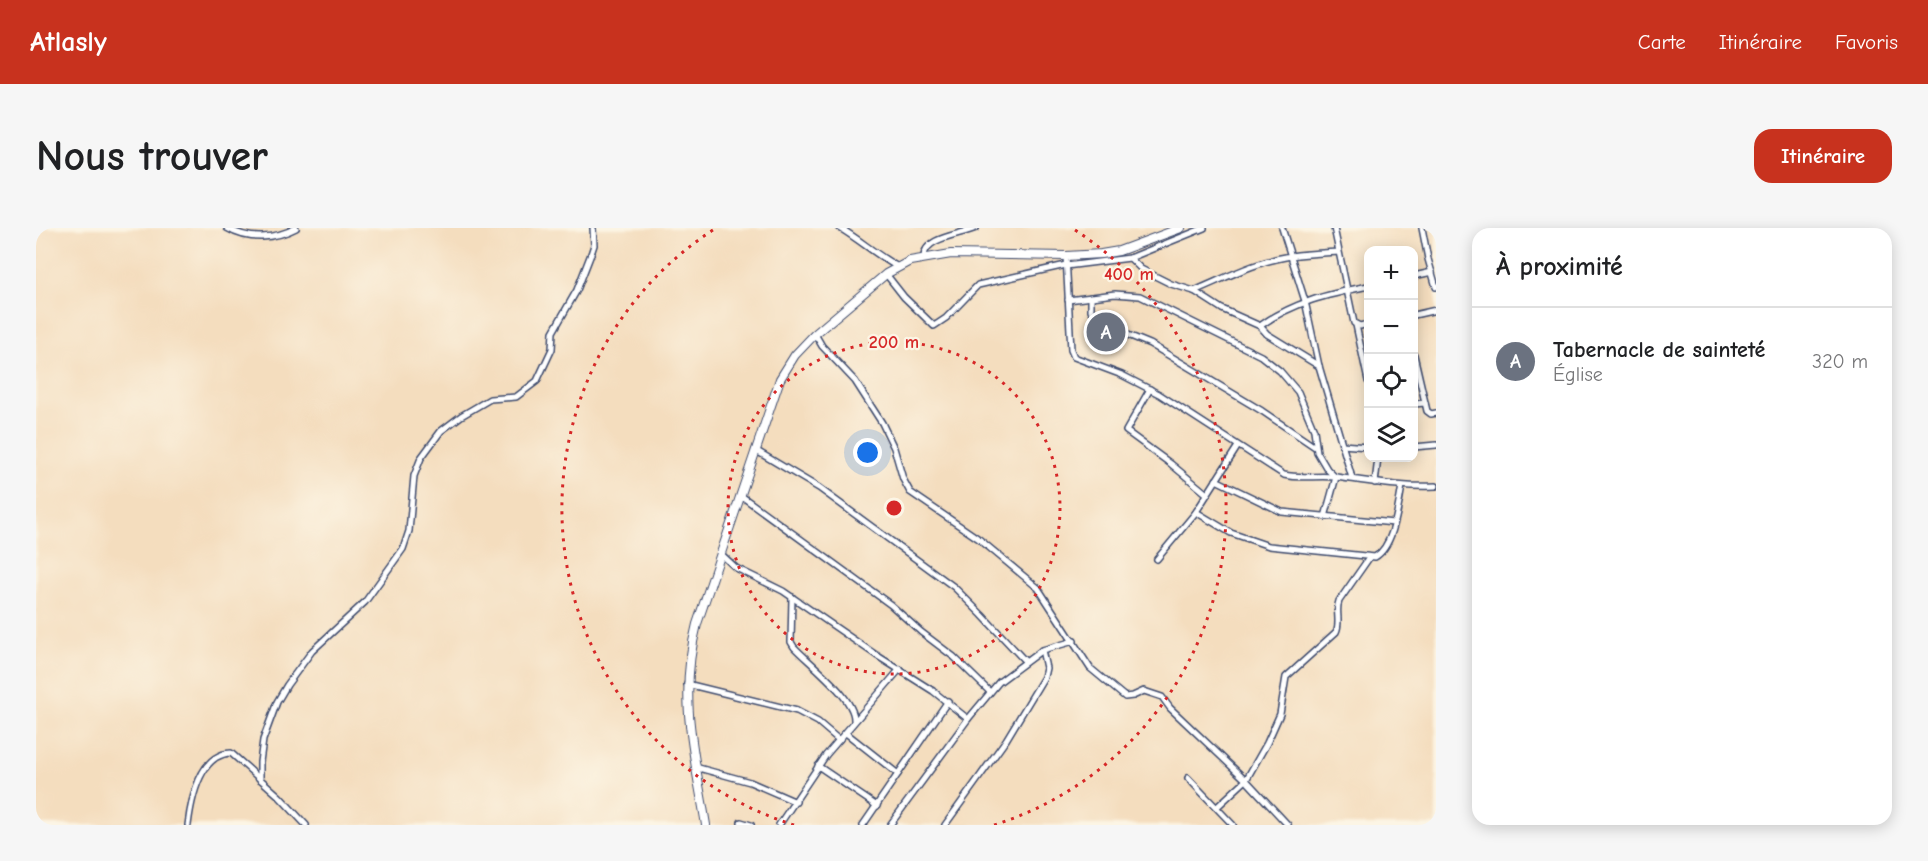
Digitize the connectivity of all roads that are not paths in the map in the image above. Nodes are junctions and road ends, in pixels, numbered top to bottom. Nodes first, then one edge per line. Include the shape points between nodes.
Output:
1 (227, 228) edge
2 (297, 228) edge
3 (593, 228) edge
4 (840, 228) edge
5 (976, 228) edge
6 (1181, 228) edge
7 (1282, 228) edge
8 (1334, 228) edge
9 (1422, 228) edge
10 (1201, 229) edge
11 (1338, 252) junction
12 (1291, 256) junction
13 (924, 257) junction
14 (1130, 258) junction
15 (1066, 262) junction
16 (898, 267) junction
17 (1432, 272) junction
18 (886, 274) junction
19 (1418, 275) edge
20 (1364, 287) edge
21 (1436, 287) edge
22 (1347, 290) junction
23 (1194, 291) junction
24 (1091, 297) junction
25 (1068, 300) junction
26 (1305, 301) junction
27 (1436, 310) edge
28 (1418, 314) edge
29 (1364, 324) edge
30 (1356, 325) junction
31 (1260, 326) junction
32 (815, 334) junction
33 (1364, 362) edge
34 (1319, 366) junction
35 (1418, 375) edge
36 (1150, 389) junction
37 (1425, 403) junction
38 (1418, 404) edge
39 (1436, 413) edge
40 (1342, 445) junction
41 (1436, 445) edge
42 (1238, 446) junction
43 (1315, 447) junction
44 (1364, 447) edge
45 (1418, 447) edge
46 (755, 450) junction
47 (1378, 462) edge
48 (1335, 477) junction
49 (1352, 478) junction
50 (1216, 480) junction
51 (1375, 483) junction
52 (1402, 486) junction
53 (1436, 486) edge
54 (1207, 494) junction
55 (740, 495) junction
56 (1196, 512) junction
57 (1325, 517) junction
58 (1394, 523) junction
59 (721, 554) junction
60 (1369, 558) junction
61 (1156, 559) dead end
62 (792, 597) junction
63 (1074, 640) junction
64 (1042, 650) junction
65 (1025, 661) junction
66 (900, 669) junction
67 (687, 684) junction
68 (990, 692) junction
69 (948, 701) junction
70 (968, 718) junction
71 (854, 720) junction
72 (846, 732) junction
73 (839, 740) junction
74 (819, 766) junction
75 (694, 767) junction
76 (898, 774) junction
77 (1188, 778) dead end
78 (260, 779) junction
79 (1246, 780) junction
80 (796, 802) junction
81 (877, 806) junction
82 (1216, 807) junction
83 (741, 822) dead end
84 (188, 823) edge
85 (195, 825) edge
86 (306, 825) edge
87 (706, 825) edge
88 (751, 825) edge
89 (779, 825) edge
90 (863, 825) edge
91 (890, 825) edge
92 (945, 825) edge
93 (1233, 825) edge
94 (1288, 825) edge

1 - 2 street via 267,238
3 - 78 street via 591,254 577,290 555,327 552,349 537,381 516,397 489,399 460,416 441,431 421,458 414,476 409,531 403,549 365,602 312,651 287,685 263,740
4 - 16 street
5 - 13 street via 931,243
6 - 15 main road via 1119,251
7 - 12 street
8 - 11 street
9 - 17 street
10 - 14 street
11 - 12 street
11 - 22 street
12 - 23 street via 1245,269
12 - 26 street
13 - 15 main road via 951,254
13 - 16 main road
14 - 15 street
14 - 23 street via 1141,269
15 - 18 street via 978,285 934,326
15 - 25 street
16 - 18 main road
17 - 19 street
17 - 21 street
18 - 32 main road
20 - 22 street
22 - 26 street
22 - 30 street
23 - 31 street
24 - 25 street
24 - 43 street via 1091,310 1101,324 1150,344
24 - 43 street via 1140,296 1261,356 1298,392 1314,430
25 - 36 street via 1074,357
26 - 31 street
26 - 34 street
27 - 28 street
29 - 30 street
30 - 33 street
31 - 34 street
32 - 46 main road via 780,379
32 - 63 street via 855,381 882,423 910,492 979,539 1038,588
34 - 40 street
35 - 37 street
36 - 42 street
36 - 54 street via 1126,431
37 - 38 street
37 - 39 street via 1428,413
40 - 44 street
40 - 49 street
41 - 45 street
42 - 48 street via 1284,475
42 - 50 street
43 - 48 street
46 - 55 main road
46 - 65 street via 819,488 954,587
47 - 51 street
48 - 49 street
48 - 57 street
49 - 51 street
50 - 54 street
50 - 57 street via 1282,513
51 - 52 street
52 - 53 street
52 - 58 street
54 - 56 street
55 - 59 main road
55 - 68 street via 891,605
56 - 60 street via 1231,533 1269,546
56 - 61 street
57 - 58 street
58 - 60 street via 1382,554
59 - 62 street via 736,568
59 - 67 main road via 695,632
60 - 79 street via 1339,601 1336,632 1284,681 1277,721
62 - 66 street
62 - 71 street via 791,642 837,689 853,711
63 - 64 street
63 - 79 street via 1090,668 1110,686 1125,697 1144,692 1162,697
64 - 65 street
64 - 92 street via 1044,677 1006,740
65 - 68 street
66 - 69 street
66 - 71 street
67 - 73 street via 803,714
67 - 75 main road
68 - 70 street
69 - 70 street
69 - 76 street
70 - 91 street
71 - 72 street
72 - 73 street
72 - 76 street
73 - 74 street
74 - 80 street
74 - 81 street
75 - 80 street via 750,782
75 - 87 main road
76 - 81 street
77 - 82 street
78 - 84 street via 231,753 220,756 202,773
78 - 86 street
79 - 82 street
79 - 94 street
80 - 89 street
81 - 90 street
82 - 93 street
83 - 88 street
84 - 85 street

